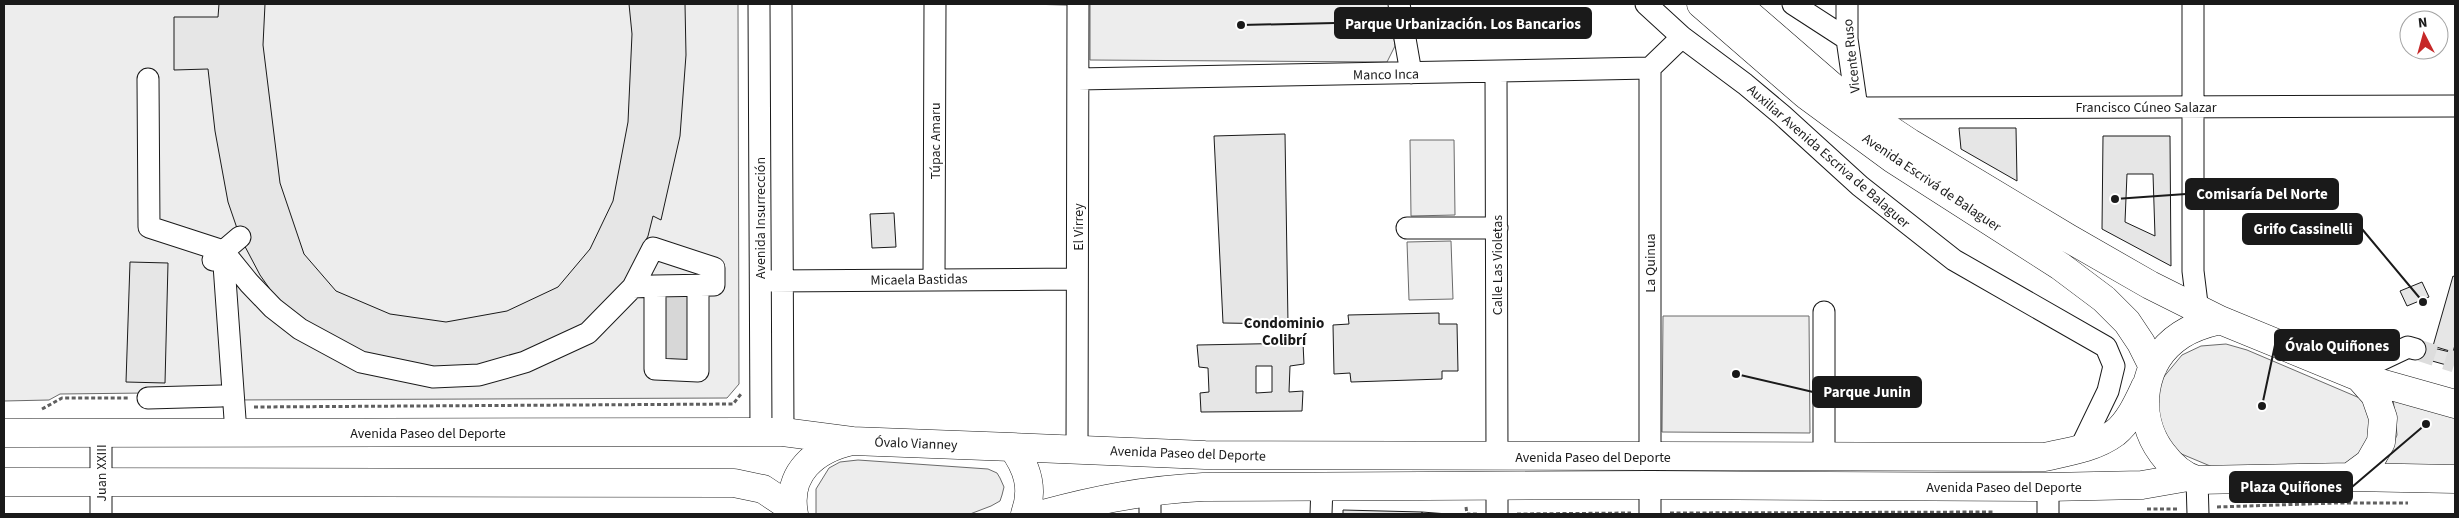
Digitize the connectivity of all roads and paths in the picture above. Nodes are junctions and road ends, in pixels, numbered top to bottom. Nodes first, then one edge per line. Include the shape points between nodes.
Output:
1 (760, 4) edge
2 (781, 4) edge
3 (935, 4) edge
4 (1078, 4) edge
5 (1399, 4) edge
6 (1646, 4) edge
7 (1701, 4) edge
8 (1737, 4) edge
9 (1793, 4) edge
10 (1847, 4) edge
11 (2193, 4) edge
12 (1682, 37) junction
13 (1847, 39) junction
14 (1650, 68) junction
15 (1496, 72) junction
16 (1411, 73) junction
17 (148, 79) dead end
18 (1078, 79) junction
19 (2455, 106) edge
20 (2194, 107) junction
21 (1850, 115) junction
22 (1407, 228) dead end
23 (1497, 228) junction
24 (240, 237) dead end
25 (224, 251) junction
26 (934, 278) junction
27 (1077, 279) junction
28 (781, 281) junction
29 (760, 282) junction
30 (655, 286) junction
31 (698, 286) junction
32 (632, 287) junction
33 (1824, 312) dead end
34 (2206, 318) junction
35 (2415, 349) tunnel mouth
36 (2355, 376) junction
37 (2149, 377) junction
38 (148, 398) joint
39 (733, 404) dead end
40 (2455, 404) edge
41 (41, 410) dead end
42 (228, 411) junction
43 (772, 432) junction
44 (4, 433) edge
45 (102, 433) junction
46 (852, 440) junction
47 (1012, 447) junction
48 (1077, 449) junction
49 (2080, 449) junction
50 (1497, 457) junction
51 (1650, 457) junction
52 (1824, 457) junction
53 (2350, 477) junction
54 (2192, 479) junction
55 (2455, 479) edge
56 (4, 482) edge
57 (101, 482) junction
58 (1650, 485) junction
59 (1322, 486) junction
60 (1497, 487) junction
61 (2048, 487) junction
62 (763, 489) junction
63 (1150, 502) edge
64 (794, 512) edge
65 (101, 514) edge
66 (1025, 514) edge
67 (1043, 514) edge
68 (1321, 514) edge
69 (1497, 514) edge
70 (1650, 514) edge
71 (2048, 514) edge
72 (2198, 514) edge

1 - 29 street, Avenida Insurrección
2 - 28 street, Avenida Insurrección
3 - 26 street, Túpac Amaru
4 - 18 street, El Virrey
5 - 16 street
6 - 12 street, Auxiliar Avenida Escriva de Balaguer
7 - 21 main road, Avenida Escrivá de Balaguer via 1806,95
8 - 21 main road, Avenida Escrivá de Balaguer
9 - 13 street
10 - 13 street, Vicente Ruso
11 - 20 street
12 - 14 street
12 - 49 street, Auxiliar Avenida Escriva de Balaguer via 1745,84 1860,186 1954,260 2106,347 2114,366 2108,391
13 - 21 street, Vicente Ruso
14 - 15 street, Manco Inca
14 - 51 street, La Quinua
15 - 16 street, Manco Inca
15 - 23 street, Calle Las Violetas
16 - 18 street, Manco Inca
17 - 25 street via 149,227
18 - 27 street, El Virrey
19 - 20 street, Francisco Cúneo Salazar
20 - 21 street, Francisco Cúneo Salazar
20 - 34 street via 2193,271
21 - 34 main road, Avenida Escrivá de Balaguer
21 - 37 main road, Avenida Escrivá de Balaguer via 1893,160 2060,266 2104,299 2141,343
22 - 23 street
23 - 50 street, Calle Las Violetas
24 - 25 street
25 - 32 street via 273,308 300,329 361,362 433,376 479,375 526,362 588,333
25 - 42 street via 212,260
26 - 27 street, Micaela Bastidas
26 - 28 street, Micaela Bastidas
27 - 48 street, El Virrey
28 - 29 street, Micaela Bastidas
28 - 43 street, Avenida Insurrección
29 - 43 street, Avenida Insurrección
30 - 31 street
30 - 31 street via 655,369 698,371
30 - 32 street
31 - 32 street via 714,285 714,268 653,248
33 - 52 street
34 - 36 main road, Avenida Escrivá de Balaguer
34 - 37 main road, Avenida Paseo del Deporte via 2165,349
35 - 36 street via 2408,347
36 - 40 main road, Avenida Escrivá de Balaguer
36 - 53 main road via 2375,396 2383,418 2380,442 2369,462
37 - 49 main road, Avenida Paseo del Deporte via 2133,411 2115,433
37 - 54 main road via 2144,412 2153,441 2170,464
38 - 41 path via 62,398
38 - 42 street
39 - 42 path
42 - 43 main road, Avenida Paseo del Deporte
42 - 45 main road, Avenida Paseo del Deporte
43 - 46 main road, Avenida Paseo del Deporte
43 - 62 main road via 793,439 797,452
44 - 45 main road, Avenida Paseo del Deporte
45 - 57 street, Juan XXIII
46 - 47 main road, Óvalo Vianney
46 - 64 main road, Óvalo Vianney via 832,445 815,455 802,471 794,489
47 - 48 main road, Avenida Paseo del Deporte
47 - 66 main road via 1028,474 1030,489
48 - 50 main road, Avenida Paseo del Deporte via 1205,455
49 - 52 main road, Avenida Paseo del Deporte via 2044,457
50 - 51 main road, Avenida Paseo del Deporte
51 - 52 main road, Avenida Paseo del Deporte
53 - 54 main road, Avenida Paseo del Deporte
53 - 55 main road, Avenida Paseo del Deporte
54 - 61 main road, Avenida Paseo del Deporte via 2142,486
54 - 72 street
56 - 57 main road
57 - 62 main road via 724,483
57 - 65 street, Juan XXIII
58 - 60 main road, Avenida Paseo del Deporte
58 - 61 main road, Avenida Paseo del Deporte
58 - 70 street
59 - 60 main road, Avenida Paseo del Deporte
59 - 63 main road, Avenida Paseo del Deporte via 1203,487
59 - 68 street
60 - 69 street
61 - 71 street
62 - 64 main road
63 - 67 main road, Avenida Paseo del Deporte via 1087,502

